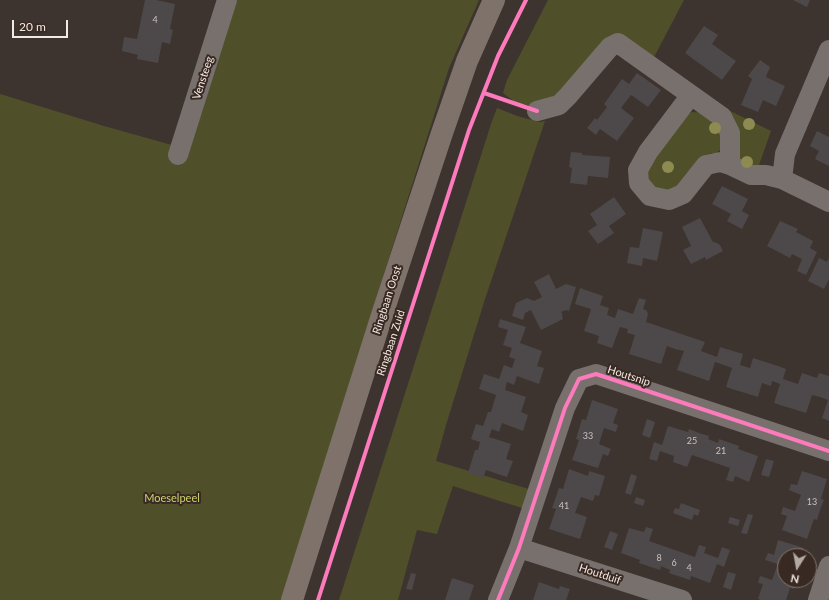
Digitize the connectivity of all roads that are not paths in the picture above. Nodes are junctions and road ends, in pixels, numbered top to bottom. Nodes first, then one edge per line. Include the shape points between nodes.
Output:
1 (227, 0) edge
2 (493, 2) edge
3 (829, 50) edge
4 (691, 95) junction
5 (537, 112) dead end
6 (178, 155) dead end
7 (730, 165) junction
8 (782, 179) junction
9 (829, 202) edge
10 (829, 450) edge
11 (519, 548) junction
12 (829, 566) edge
13 (292, 600) edge
14 (498, 600) edge
15 (682, 600) edge
16 (818, 600) edge

1 - 6 street, Vensteeg
2 - 13 main road, Ringbaan Oost via 467,61 441,136
3 - 8 street via 786,154
4 - 5 street via 618,43 610,47 558,105
4 - 7 street via 722,117 730,133
4 - 7 street via 648,152 638,170 639,183 650,196 669,200 683,194 706,165 720,162
7 - 8 street via 751,175
8 - 9 street
10 - 11 street, Houtsnip via 596,374 579,379 565,408
11 - 14 street, Houtsnip
11 - 15 street, Houtduif
12 - 16 street

